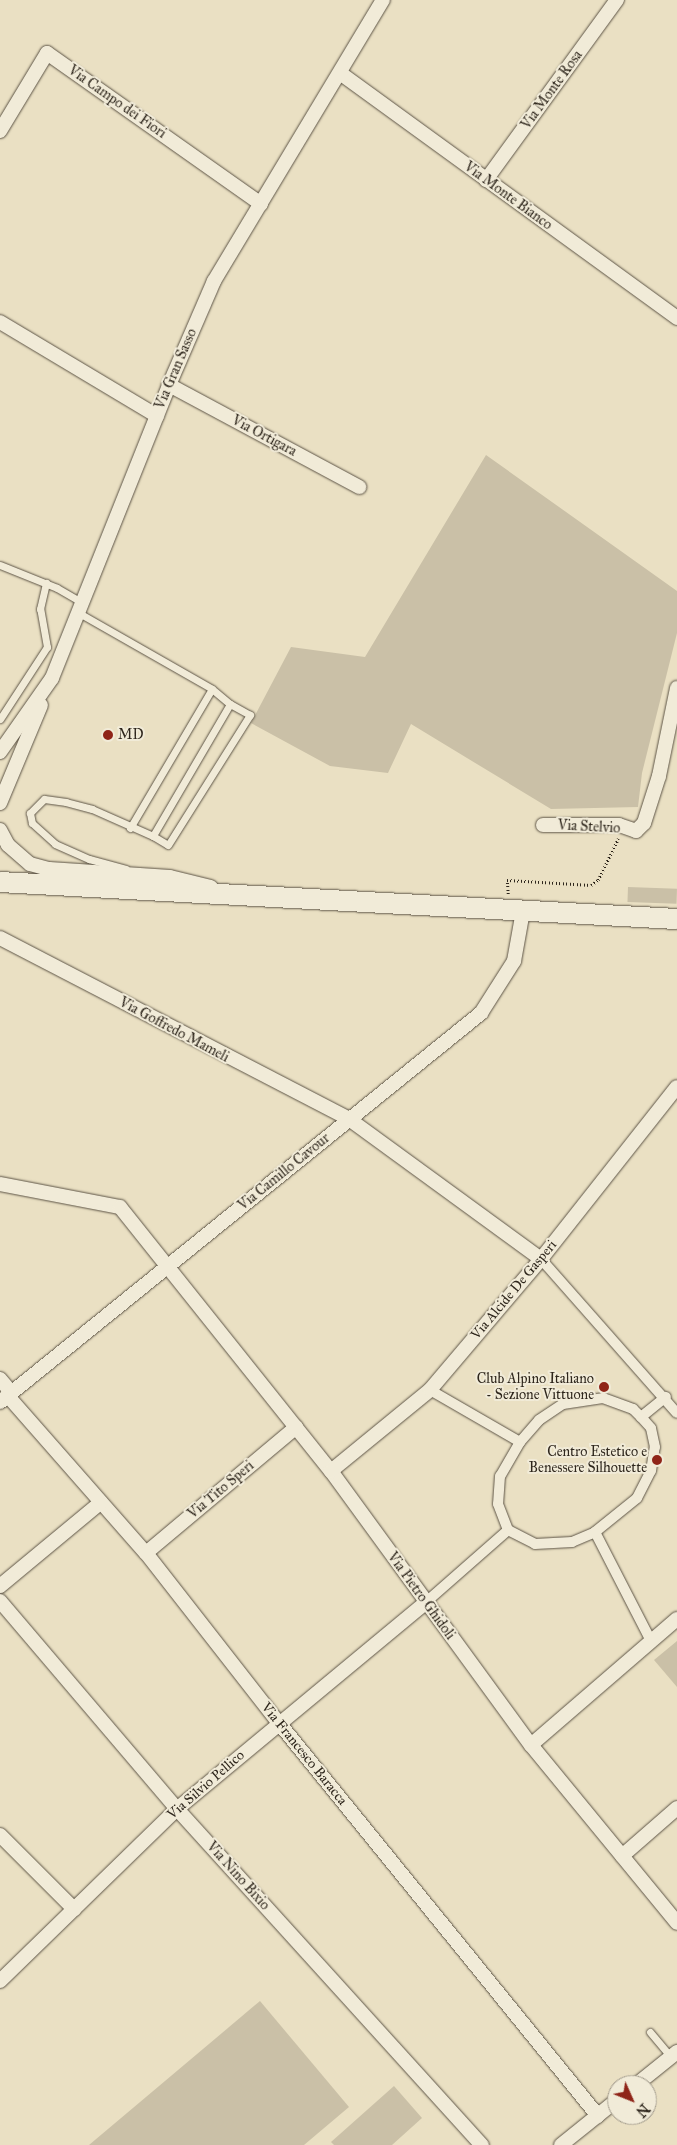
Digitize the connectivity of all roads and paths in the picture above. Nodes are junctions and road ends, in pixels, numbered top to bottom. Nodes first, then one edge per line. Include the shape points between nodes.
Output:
1 (383, 0) edge
2 (617, 0) edge
3 (340, 73) junction
4 (0, 131) edge
5 (486, 180) junction
6 (261, 204) junction
7 (677, 318) edge
8 (0, 322) edge
9 (168, 385) junction
10 (157, 416) junction
11 (359, 487) dead end
12 (0, 565) edge
13 (46, 582) junction
14 (81, 608) junction
15 (52, 678) junction
16 (677, 688) edge
17 (212, 689) junction
18 (230, 704) junction
19 (0, 719) edge
20 (673, 722) edge
21 (0, 752) edge
22 (0, 804) edge
23 (543, 825) dead end
24 (130, 828) junction
25 (628, 829) junction
26 (0, 830) edge
27 (153, 836) junction
28 (152, 876) junction
29 (2, 884) edge
30 (246, 895) junction
31 (516, 910) junction
32 (677, 919) edge
33 (0, 938) edge
34 (677, 1088) edge
35 (349, 1119) junction
36 (0, 1184) edge
37 (541, 1259) junction
38 (168, 1267) junction
39 (0, 1379) edge
40 (430, 1390) junction
41 (6, 1396) edge
42 (666, 1397) junction
43 (677, 1413) edge
44 (642, 1417) junction
45 (296, 1427) junction
46 (520, 1442) junction
47 (331, 1471) junction
48 (101, 1502) junction
49 (508, 1530) junction
50 (595, 1532) junction
51 (146, 1553) junction
52 (0, 1586) edge
53 (0, 1601) edge
54 (425, 1602) junction
55 (677, 1619) edge
56 (651, 1641) junction
57 (278, 1723) junction
58 (531, 1745) junction
59 (677, 1808) edge
60 (177, 1809) junction
61 (0, 1835) edge
62 (622, 1856) junction
63 (74, 1909) junction
64 (677, 1923) edge
65 (0, 1981) edge
66 (650, 2032) dead end
67 (674, 2054) edge
68 (648, 2075) edge
69 (607, 2108) edge
70 (598, 2116) junction
71 (482, 2145) edge
72 (562, 2145) edge

1 - 3 street, Via Gran Sasso
2 - 5 street, Via Monte Rosa
3 - 5 street, Via Monte Bianco
3 - 6 street, Via Gran Sasso
4 - 6 street, Via Campo dei Fiori via 47,53
5 - 7 street, Via Monte Bianco
6 - 9 street, Via Gran Sasso via 214,281
8 - 10 street
9 - 10 street, Via Gran Sasso
9 - 11 street, Via Ortigara
10 - 14 street, Via Gran Sasso
12 - 13 lane
13 - 14 lane
13 - 19 lane via 40,609 47,647
14 - 15 street, Via Gran Sasso
14 - 17 lane
15 - 21 street, Via Gran Sasso
15 - 22 street
16 - 20 street, Via Stelvio
17 - 18 lane
17 - 24 lane
18 - 27 lane
18 - 27 lane via 250,715 168,845
20 - 25 street, Via Stelvio via 644,823 636,831
23 - 25 street, Via Stelvio via 610,825
24 - 27 lane
24 - 28 lane via 66,802 44,799 30,813 32,823 55,844 89,859
25 - 31 path via 619,836 598,880 591,885 507,880
26 - 28 street via 8,846 30,864 49,869
28 - 30 street
29 - 30 main road
30 - 31 main road
31 - 32 main road
31 - 35 street, Via Camillo Cavour via 514,960 481,1013
33 - 35 street, Via Goffredo Mameli
34 - 37 street, Via Alcide De Gasperi
35 - 37 street, Via Goffredo Mameli
35 - 38 street, Via Camillo Cavour
36 - 38 street, Via Pietro Ghidoli via 120,1207
37 - 40 street, Via Alcide De Gasperi
37 - 42 street
38 - 41 street, Via Camillo Cavour
38 - 45 street, Via Pietro Ghidoli
39 - 41 street, Via Francesco Baracca
40 - 46 street
40 - 47 street, Via Alcide De Gasperi
41 - 48 street, Via Francesco Baracca
42 - 43 street
42 - 44 street
44 - 46 street via 633,1409 603,1398 563,1404 540,1420
44 - 50 street via 651,1428 655,1447 651,1471 637,1498
45 - 47 street, Via Pietro Ghidoli
45 - 51 street, Via Tito Speri
46 - 49 street via 500,1476 498,1504
47 - 54 street, Via Pietro Ghidoli
48 - 51 street, Via Francesco Baracca
48 - 52 street
49 - 50 street via 535,1544 572,1542
49 - 54 street
50 - 56 street
51 - 57 street, Via Francesco Baracca
53 - 60 street, Via Nino Bixio
54 - 57 street, Via Silvio Pellico
54 - 58 street, Via Pietro Ghidoli
55 - 56 street
56 - 58 street
57 - 60 street, Via Silvio Pellico
57 - 70 street, Via Francesco Baracca
58 - 62 street, Via Pietro Ghidoli
59 - 62 street
60 - 63 street, Via Silvio Pellico
60 - 71 street, Via Nino Bixio
61 - 63 street
62 - 64 street, Via Pietro Ghidoli
63 - 65 street, Via Silvio Pellico
66 - 67 lane
67 - 68 street
69 - 70 street
70 - 72 street

